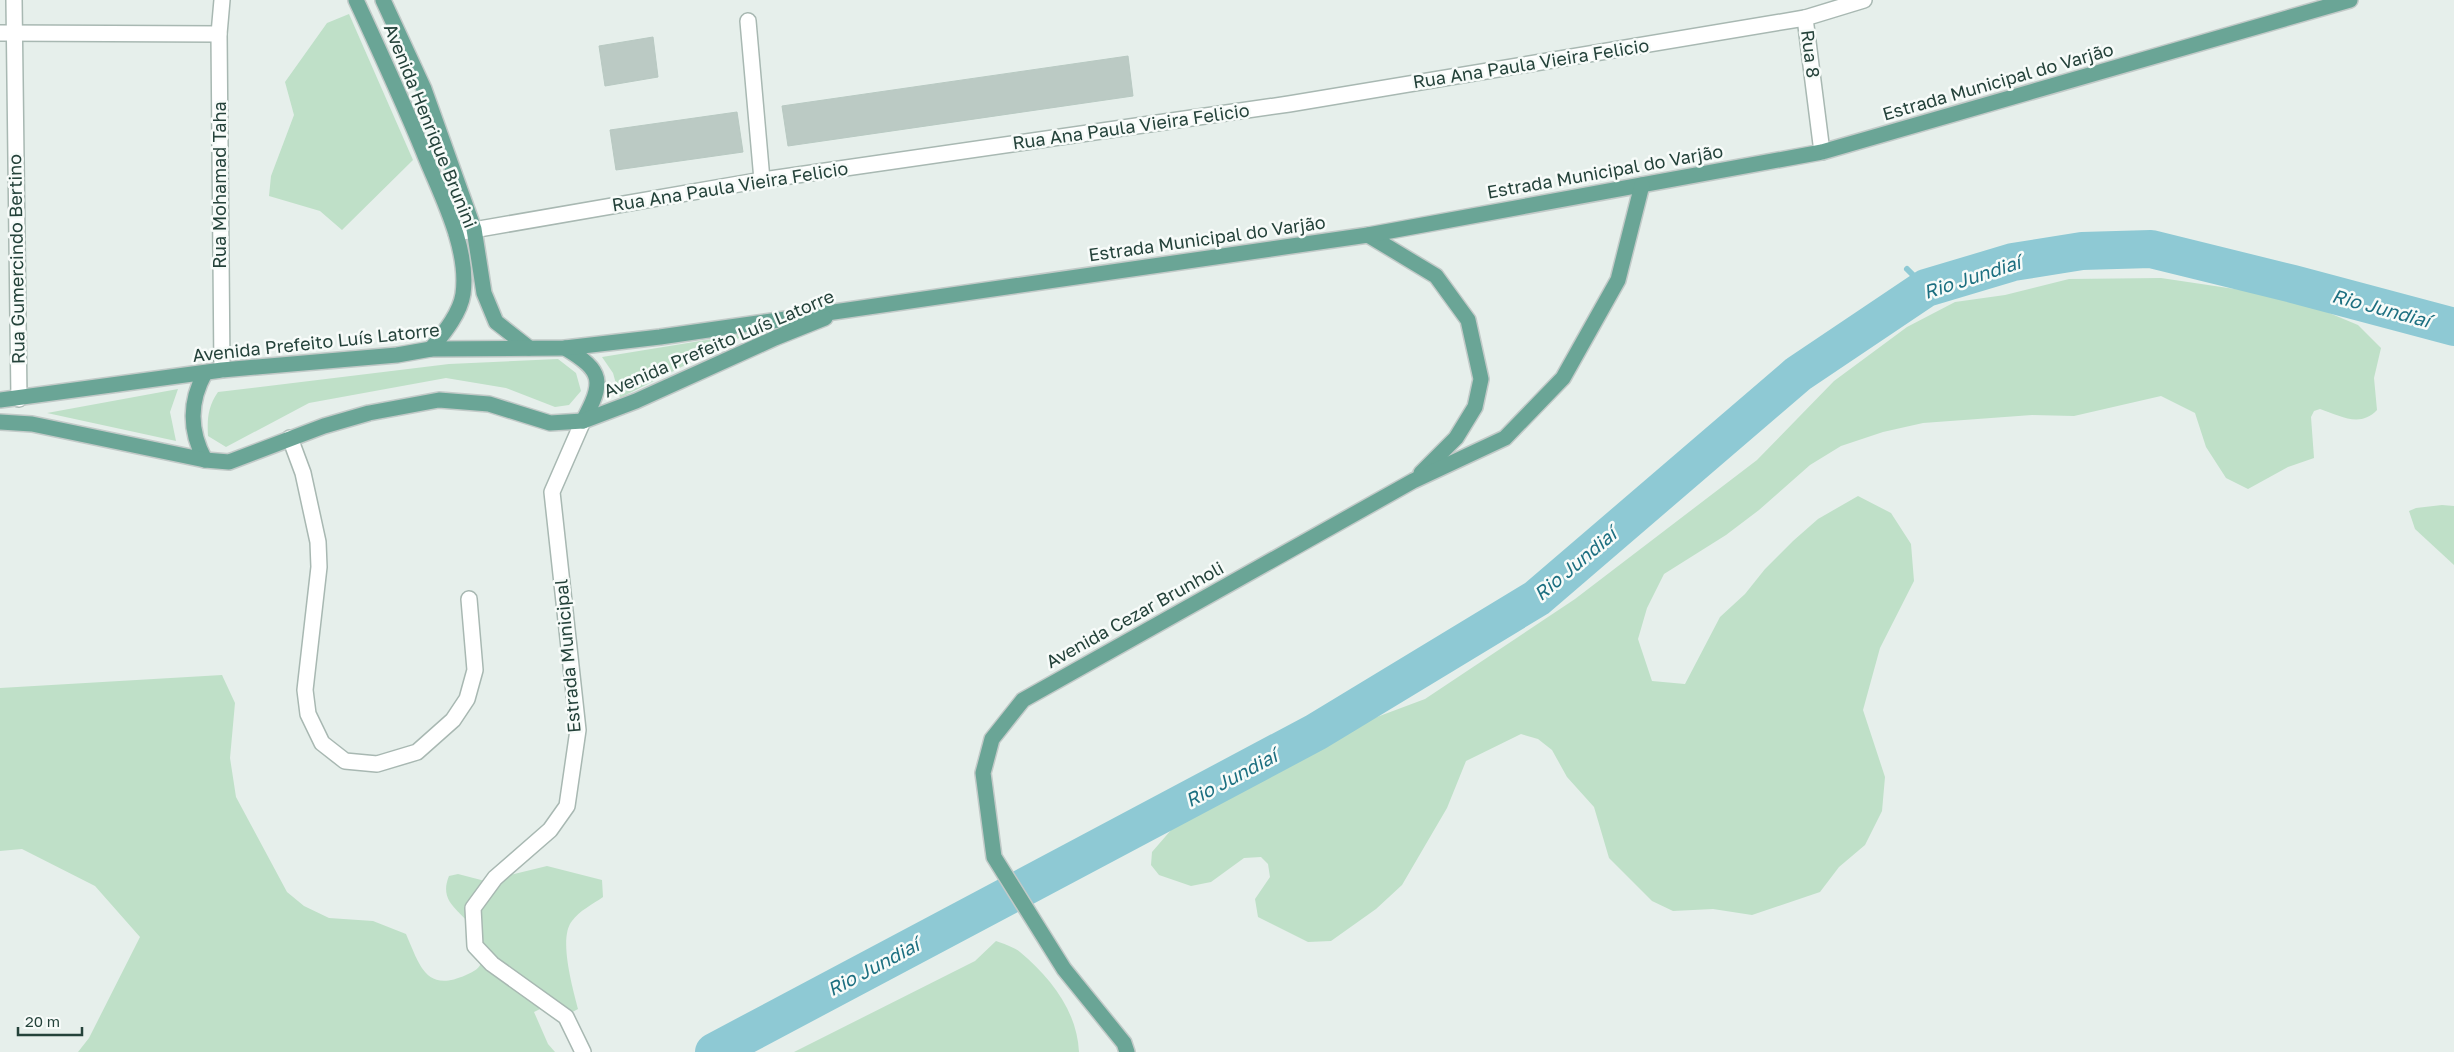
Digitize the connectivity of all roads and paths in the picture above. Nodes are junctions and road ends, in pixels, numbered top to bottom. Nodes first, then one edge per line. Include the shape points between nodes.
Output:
1 (14, 0) edge
2 (222, 0) edge
3 (356, 0) edge
4 (383, 0) edge
5 (1864, 0) edge
6 (2350, 0) edge
7 (1805, 18) junction
8 (748, 21) dead end
9 (7, 33) edge
10 (219, 34) junction
11 (1822, 152) junction
12 (762, 180) junction
13 (1642, 185) junction
14 (474, 229) junction
15 (456, 233) junction
16 (1368, 235) junction
17 (852, 308) junction
18 (529, 348) junction
19 (565, 348) junction
20 (430, 349) junction
21 (222, 370) junction
22 (205, 373) junction
23 (19, 399) junction
24 (0, 400) edge
25 (583, 421) junction
26 (0, 422) edge
27 (290, 438) junction
28 (205, 460) junction
29 (1413, 480) junction
30 (469, 598) dead end
31 (583, 1052) edge
32 (1127, 1052) edge

1 - 9 street, Rua Gumercindo Bertino
2 - 10 street, Rua Mohamad Taha
3 - 15 main road, Avenida Henrique Brunini via 401,97
4 - 14 main road, Avenida Henrique Brunini via 424,88
5 - 7 street, Rua 8
6 - 11 main road, Estrada Municipal do Varjão
7 - 11 street, Rua 8
7 - 12 street, Rua Ana Paula Vieira Felicio via 1289,104
8 - 12 street
9 - 10 street
9 - 23 street, Rua Gumercindo Bertino
10 - 21 street, Rua Mohamad Taha
11 - 13 main road, Estrada Municipal do Varjão
12 - 14 street, Rua Ana Paula Vieira Felicio
13 - 16 main road, Estrada Municipal do Varjão
13 - 29 main road, Avenida Cezar Brunholi via 1618,280 1563,378 1505,438
14 - 15 street, Rua Ana Paula Vieira Felicio
14 - 18 main road, Avenida Henrique Brunini via 484,293 496,322
15 - 20 main road, Avenida Henrique Brunini via 464,276 462,295 443,334
16 - 17 main road, Estrada Municipal do Varjão
16 - 29 main road, Avenida Cezar Brunholi via 1436,276 1468,320 1481,379 1475,407 1456,438
17 - 19 main road, Avenida Prefeito Luís Latorre
17 - 25 main road, Avenida Prefeito Luís Latorre
18 - 19 main road, Avenida Prefeito Luís Latorre
18 - 20 main road, Avenida Prefeito Luís Latorre
19 - 25 main road via 588,361 597,379 596,397
20 - 21 main road, Avenida Prefeito Luís Latorre via 397,355
21 - 22 main road, Avenida Prefeito Luís Latorre
22 - 23 main road, Avenida Prefeito Luís Latorre
22 - 28 main road via 193,401 192,416 198,446
23 - 24 main road, Avenida Prefeito Luís Latorre
25 - 27 main road, Avenida Prefeito Luís Latorre via 550,424 489,404 440,400 368,413
25 - 31 street, Estrada Municipal via 552,492 578,730 566,806 550,830 494,878 473,908 475,946 492,964 566,1017
26 - 28 main road, Avenida Prefeito Luís Latorre via 32,424
27 - 28 main road, Avenida Prefeito Luís Latorre via 229,462
27 - 30 street via 303,473 318,542 306,690 308,714 322,743 345,760 377,764 418,752 453,720 467,700 474,670
29 - 32 main road, Avenida Cezar Brunholi via 1022,700 992,739 983,773 994,857 1064,969 1124,1043

